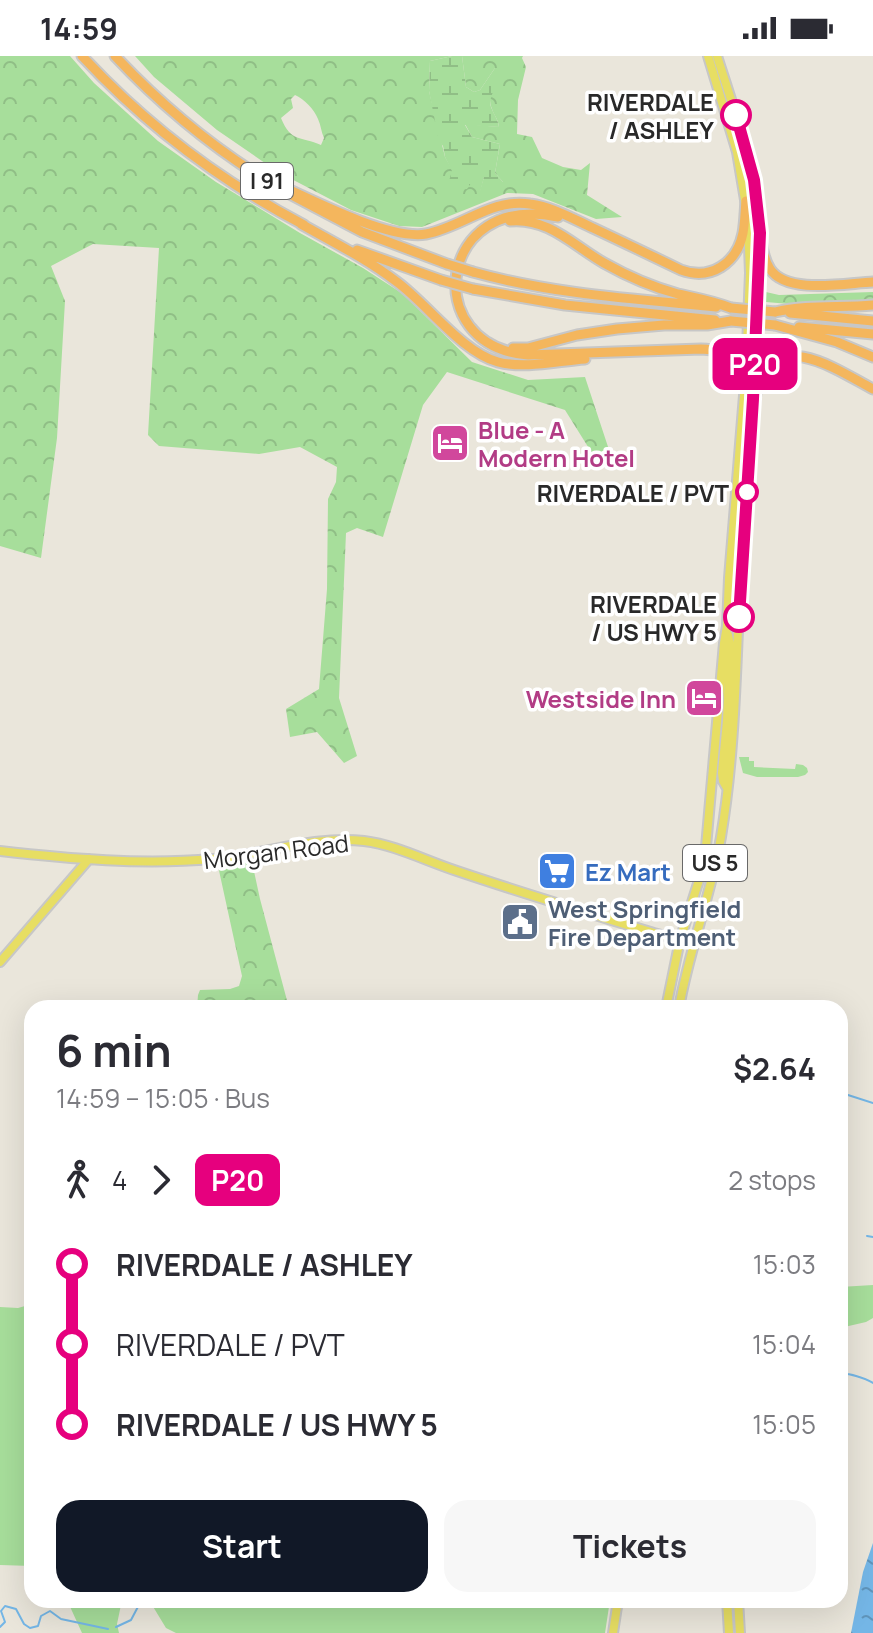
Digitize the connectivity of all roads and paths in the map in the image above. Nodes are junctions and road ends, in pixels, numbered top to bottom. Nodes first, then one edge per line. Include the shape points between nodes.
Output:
1 (82, 56) edge
2 (115, 56) edge
3 (708, 56) edge
4 (717, 56) edge
5 (255, 174) junction
6 (746, 201) junction
7 (758, 213) junction
8 (301, 224) junction
9 (599, 231) junction
10 (476, 235) junction
11 (873, 280) edge
12 (873, 305) edge
13 (731, 308) junction
14 (775, 312) junction
15 (731, 321) junction
16 (873, 321) edge
17 (775, 325) junction
18 (474, 330) junction
19 (873, 334) edge
20 (696, 349) junction
21 (873, 357) edge
22 (873, 389) edge
23 (745, 390) junction
24 (752, 426) junction
25 (727, 626) junction
26 (728, 789) junction
27 (711, 802) junction
28 (0, 851) edge
29 (89, 859) junction
30 (696, 936) junction
31 (680, 940) junction
32 (693, 946) junction
33 (0, 962) edge
34 (668, 1000) edge
35 (680, 1000) edge
36 (617, 1608) edge
37 (727, 1608) edge
38 (738, 1608) edge
39 (613, 1633) edge
40 (729, 1633) edge
41 (740, 1633) edge

1 - 8 highway, I 91 via 181,148
2 - 5 highway, I 91 via 182,120
3 - 6 main road, US 5
4 - 7 main road, US 5 via 746,149
5 - 9 highway via 403,234 433,232 514,203 549,208
5 - 13 highway, I 91, bridge via 343,223 473,272 555,290
6 - 9 highway via 736,251 722,266 705,273 685,271
6 - 23 main road, US 5 via 750,273
7 - 11 highway via 765,259 783,280 813,285
7 - 24 main road, US 5
8 - 15 highway, I 91, bridge via 377,258 473,289 575,307
8 - 20 highway via 389,276 469,347 496,361 529,364
9 - 10 highway via 527,214 498,220
10 - 13 highway via 504,222 536,222 640,281
10 - 18 highway via 460,258 455,285 460,308
12 - 14 highway
13 - 14 highway, I 91, bridge
14 - 16 highway, I 91
15 - 17 highway, I 91, bridge
15 - 18 highway via 607,330 523,348 496,344
17 - 19 highway, I 91
17 - 21 highway
18 - 20 highway via 495,346 528,355
20 - 23 highway via 719,351 735,361
22 - 24 highway via 811,358 785,357 760,380
23 - 25 main road, US 5
24 - 26 main road, US 5
25 - 26 main road via 722,773
25 - 27 main road, US 5
26 - 27 main road
26 - 30 main road, US 5
27 - 31 main road, US 5 via 700,877
28 - 29 main road, Morgan Road
29 - 31 main road, Morgan Road via 204,860 329,841 366,841
29 - 33 main road
30 - 31 main road
30 - 32 main road, US 5
31 - 32 main road, Morgan Road
31 - 34 main road, US 5
32 - 35 main road, US 5
36 - 39 main road
37 - 40 main road
38 - 41 main road

